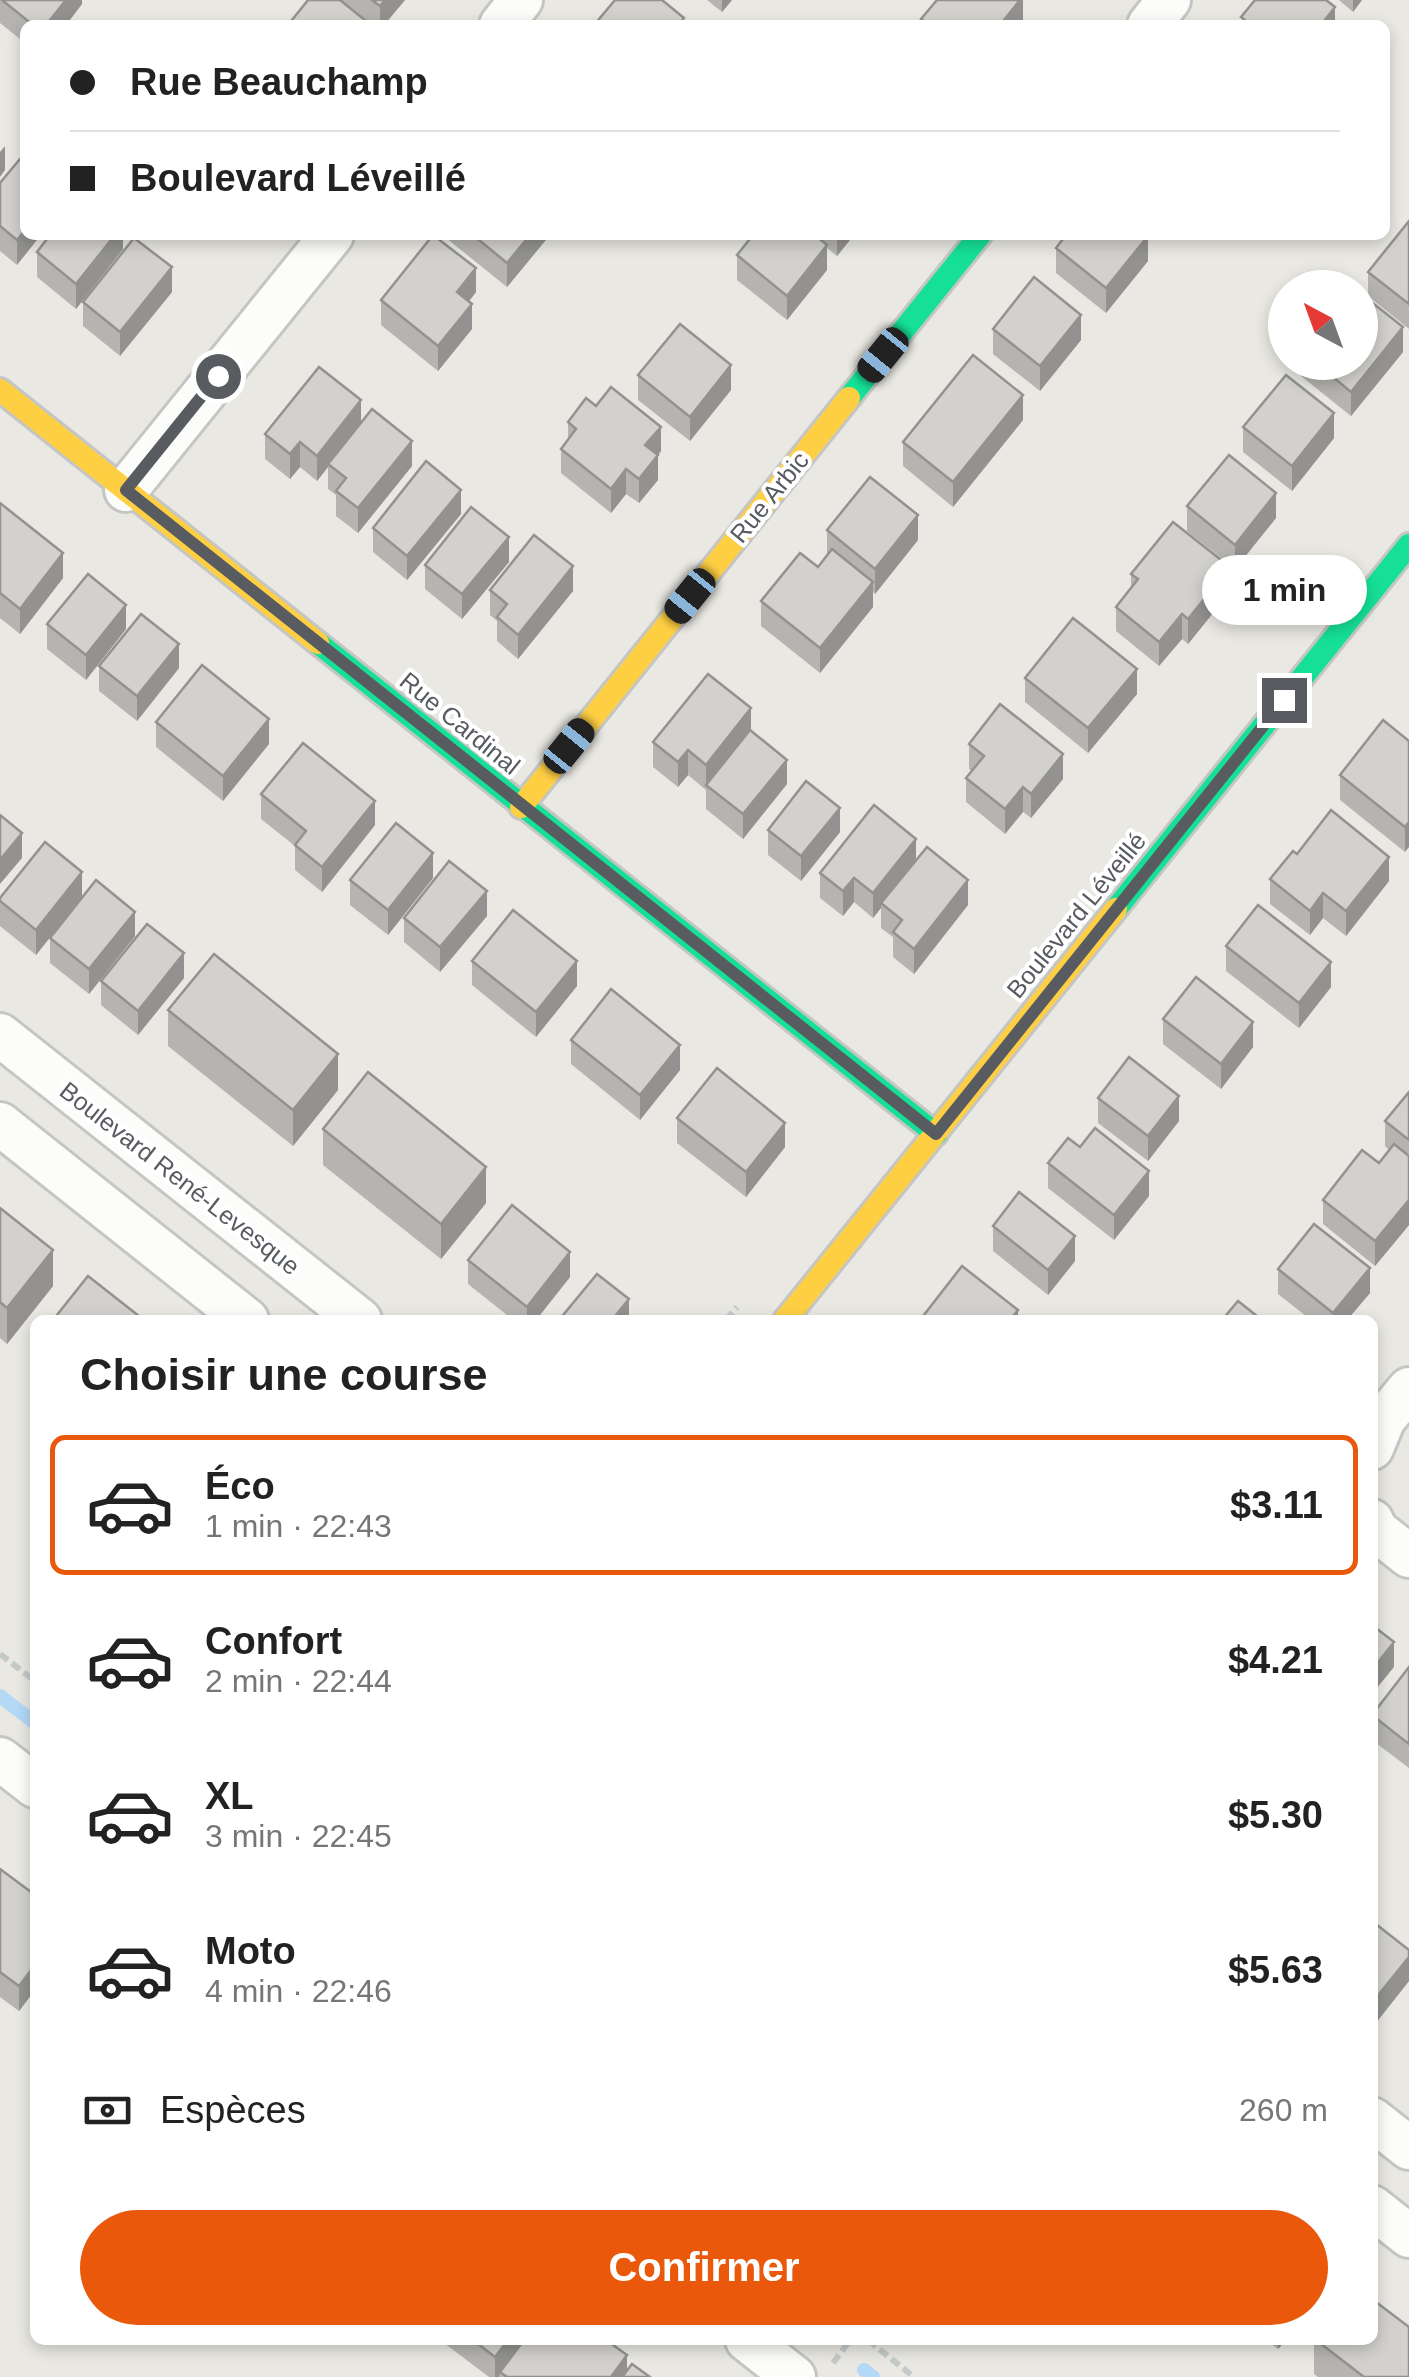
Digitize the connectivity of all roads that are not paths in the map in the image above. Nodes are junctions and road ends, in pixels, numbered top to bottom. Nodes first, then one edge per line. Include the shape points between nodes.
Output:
1 (522, 0) edge
2 (1169, 0) edge
3 (505, 20) edge
4 (1153, 20) edge
5 (328, 240) edge
6 (976, 240) edge
7 (0, 390) edge
8 (126, 490) junction
9 (1409, 545) edge
10 (520, 807) junction
11 (0, 1035) edge
12 (0, 1124) edge
13 (936, 1134) junction
14 (241, 1315) edge
15 (354, 1315) edge
16 (789, 1315) edge
17 (1409, 1389) edge
18 (1378, 1434) edge
19 (1378, 1532) edge
20 (1409, 1556) edge
21 (0, 1759) edge
22 (30, 1782) edge
23 (1378, 2124) edge
24 (1409, 2148) edge
25 (1378, 2212) edge
26 (1409, 2236) edge
27 (754, 2345) edge
28 (794, 2377) edge

1 - 3 street
2 - 4 street
5 - 8 street
6 - 10 street, Rue Arbic
7 - 8 street, Rue Cardinal
8 - 10 street, Rue Cardinal
9 - 13 street, Boulevard Léveillé
10 - 13 street, Rue Cardinal
11 - 15 street, Boulevard René-Levesque
12 - 14 street
13 - 16 street, Boulevard Léveillé
17 - 18 street
19 - 20 street
21 - 22 street
23 - 24 street
25 - 26 street
27 - 28 street

